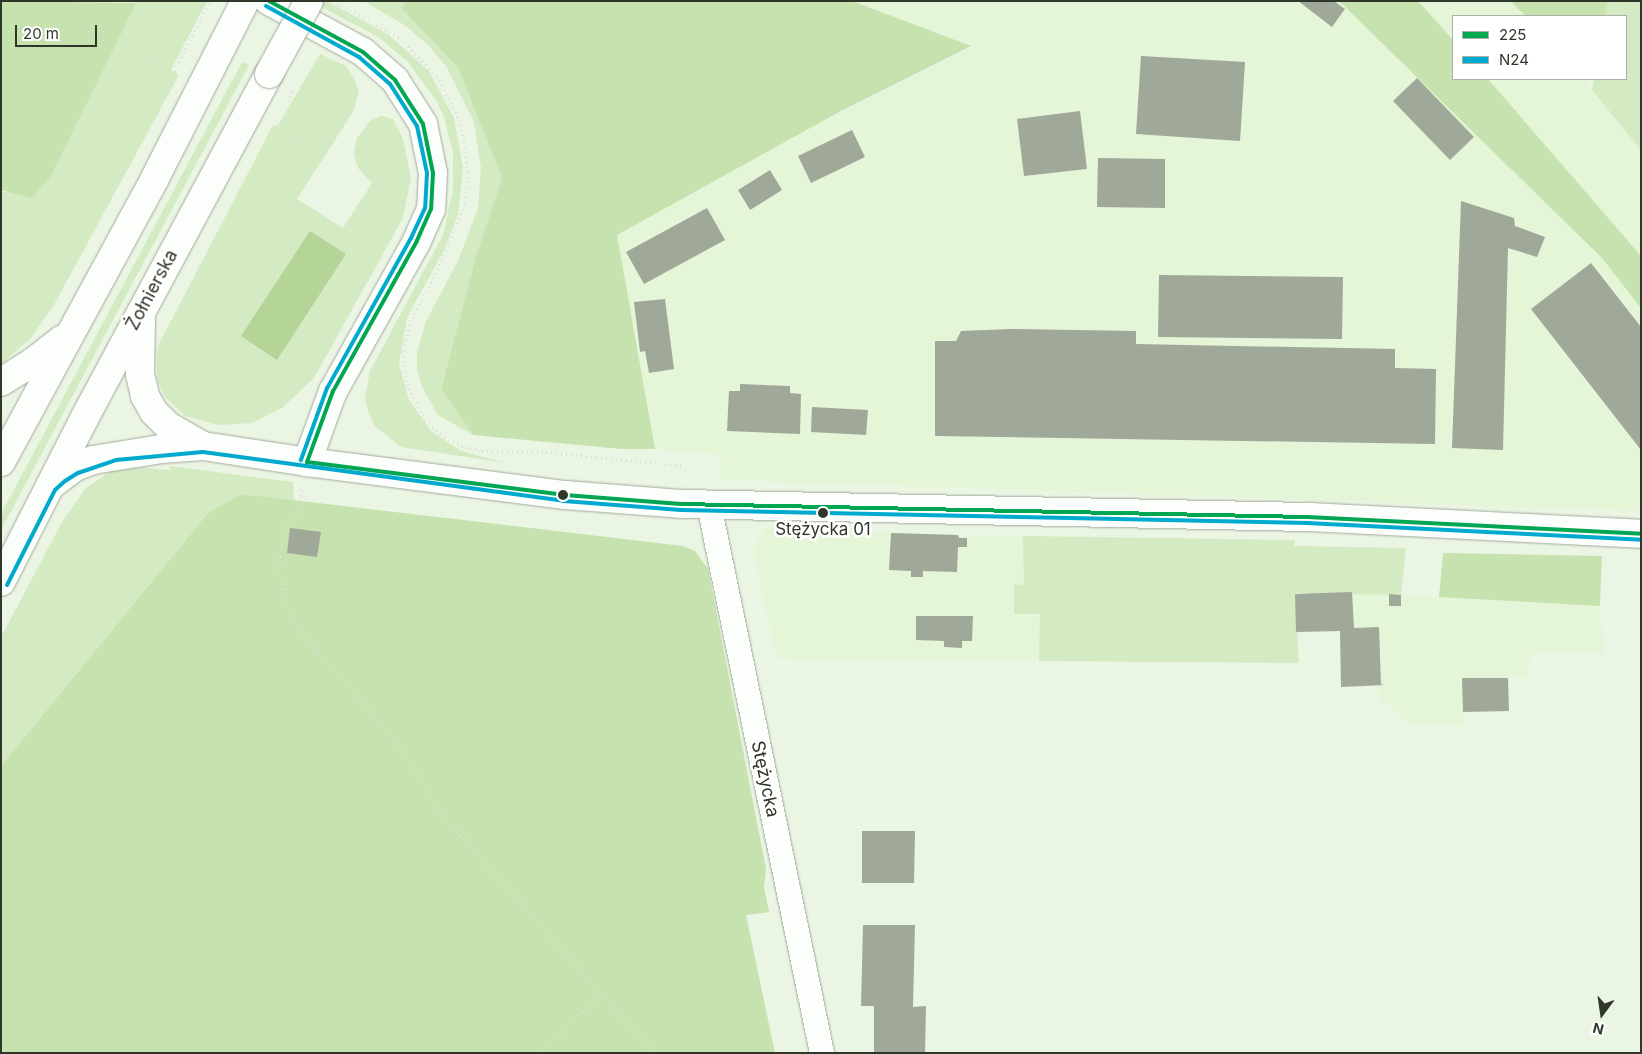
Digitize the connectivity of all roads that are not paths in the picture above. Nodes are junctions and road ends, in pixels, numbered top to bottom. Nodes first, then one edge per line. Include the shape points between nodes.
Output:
1 (245, 1) edge
2 (269, 1) edge
3 (309, 1) edge
4 (144, 306) junction
5 (70, 332) junction
6 (1, 382) edge
7 (203, 446) junction
8 (1, 462) edge
9 (307, 462) junction
10 (50, 486) junction
11 (709, 505) junction
12 (1641, 534) edge
13 (1, 582) edge
14 (822, 1053) edge

1 - 5 main road via 155,178
2 - 9 main road via 363,52 396,80 423,124 433,173 430,209 417,241 333,391
3 - 4 main road, Żołnierska, bridge
4 - 7 main road via 139,348 145,396 154,412 168,426
4 - 10 main road, Żołnierska
5 - 6 main road via 33,362
5 - 8 main road
7 - 9 main road
7 - 10 main road via 115,454 75,467
9 - 11 main road via 565,495
10 - 13 main road, Żołnierska
11 - 12 main road via 1290,517
11 - 14 street, Stężycka

